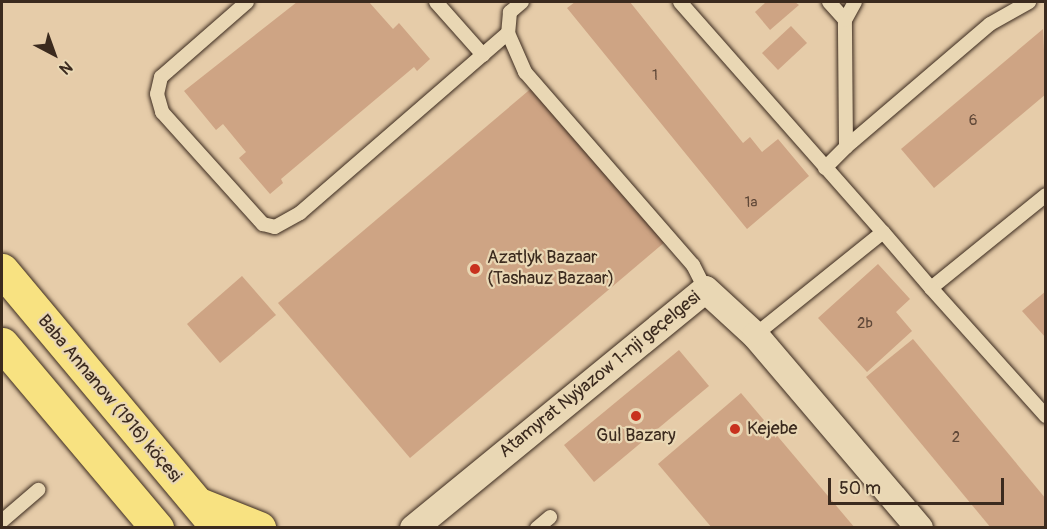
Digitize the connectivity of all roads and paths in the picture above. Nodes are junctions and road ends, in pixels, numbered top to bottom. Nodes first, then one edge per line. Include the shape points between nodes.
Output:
1 (247, 2) edge
2 (436, 2) edge
3 (499, 2) edge
4 (522, 2) edge
5 (680, 2) edge
6 (829, 2) edge
7 (855, 2) edge
8 (1029, 2) edge
9 (510, 12) junction
10 (845, 20) junction
11 (508, 33) junction
12 (483, 55) junction
13 (846, 147) junction
14 (825, 168) junction
15 (1046, 195) edge
16 (883, 232) junction
17 (2, 270) edge
18 (931, 288) junction
19 (705, 289) junction
20 (755, 335) junction
21 (2, 344) edge
22 (1046, 416) edge
23 (38, 490) dead end
24 (196, 503) junction
25 (550, 517) dead end
26 (2, 521) edge
27 (157, 528) edge
28 (218, 528) edge
29 (259, 528) edge
30 (414, 528) edge
31 (537, 528) edge
32 (919, 528) edge

1 - 12 lane via 161,77 157,94 162,112 263,224 274,227 300,213
2 - 12 lane
3 - 9 lane
4 - 9 lane
5 - 14 lane
6 - 10 lane
7 - 10 lane
8 - 13 lane via 990,24
9 - 11 lane
10 - 13 lane
11 - 12 lane
11 - 19 lane via 525,72 693,265
13 - 14 lane
14 - 16 lane
15 - 18 lane
16 - 18 lane
16 - 20 lane
17 - 24 main road, Baba Annanow (1916) köçesi
18 - 22 lane
19 - 20 street, Atamyrat Nyýazow 1-nji geçelgesi
19 - 30 street, Atamyrat Nyýazow 1-nji geçelgesi
20 - 32 street, Atamyrat Nyýazow 1-nji geçelgesi
21 - 27 main road
23 - 26 lane
24 - 28 main road, Baba Annanow (1916) köçesi
24 - 29 main road
25 - 31 lane

